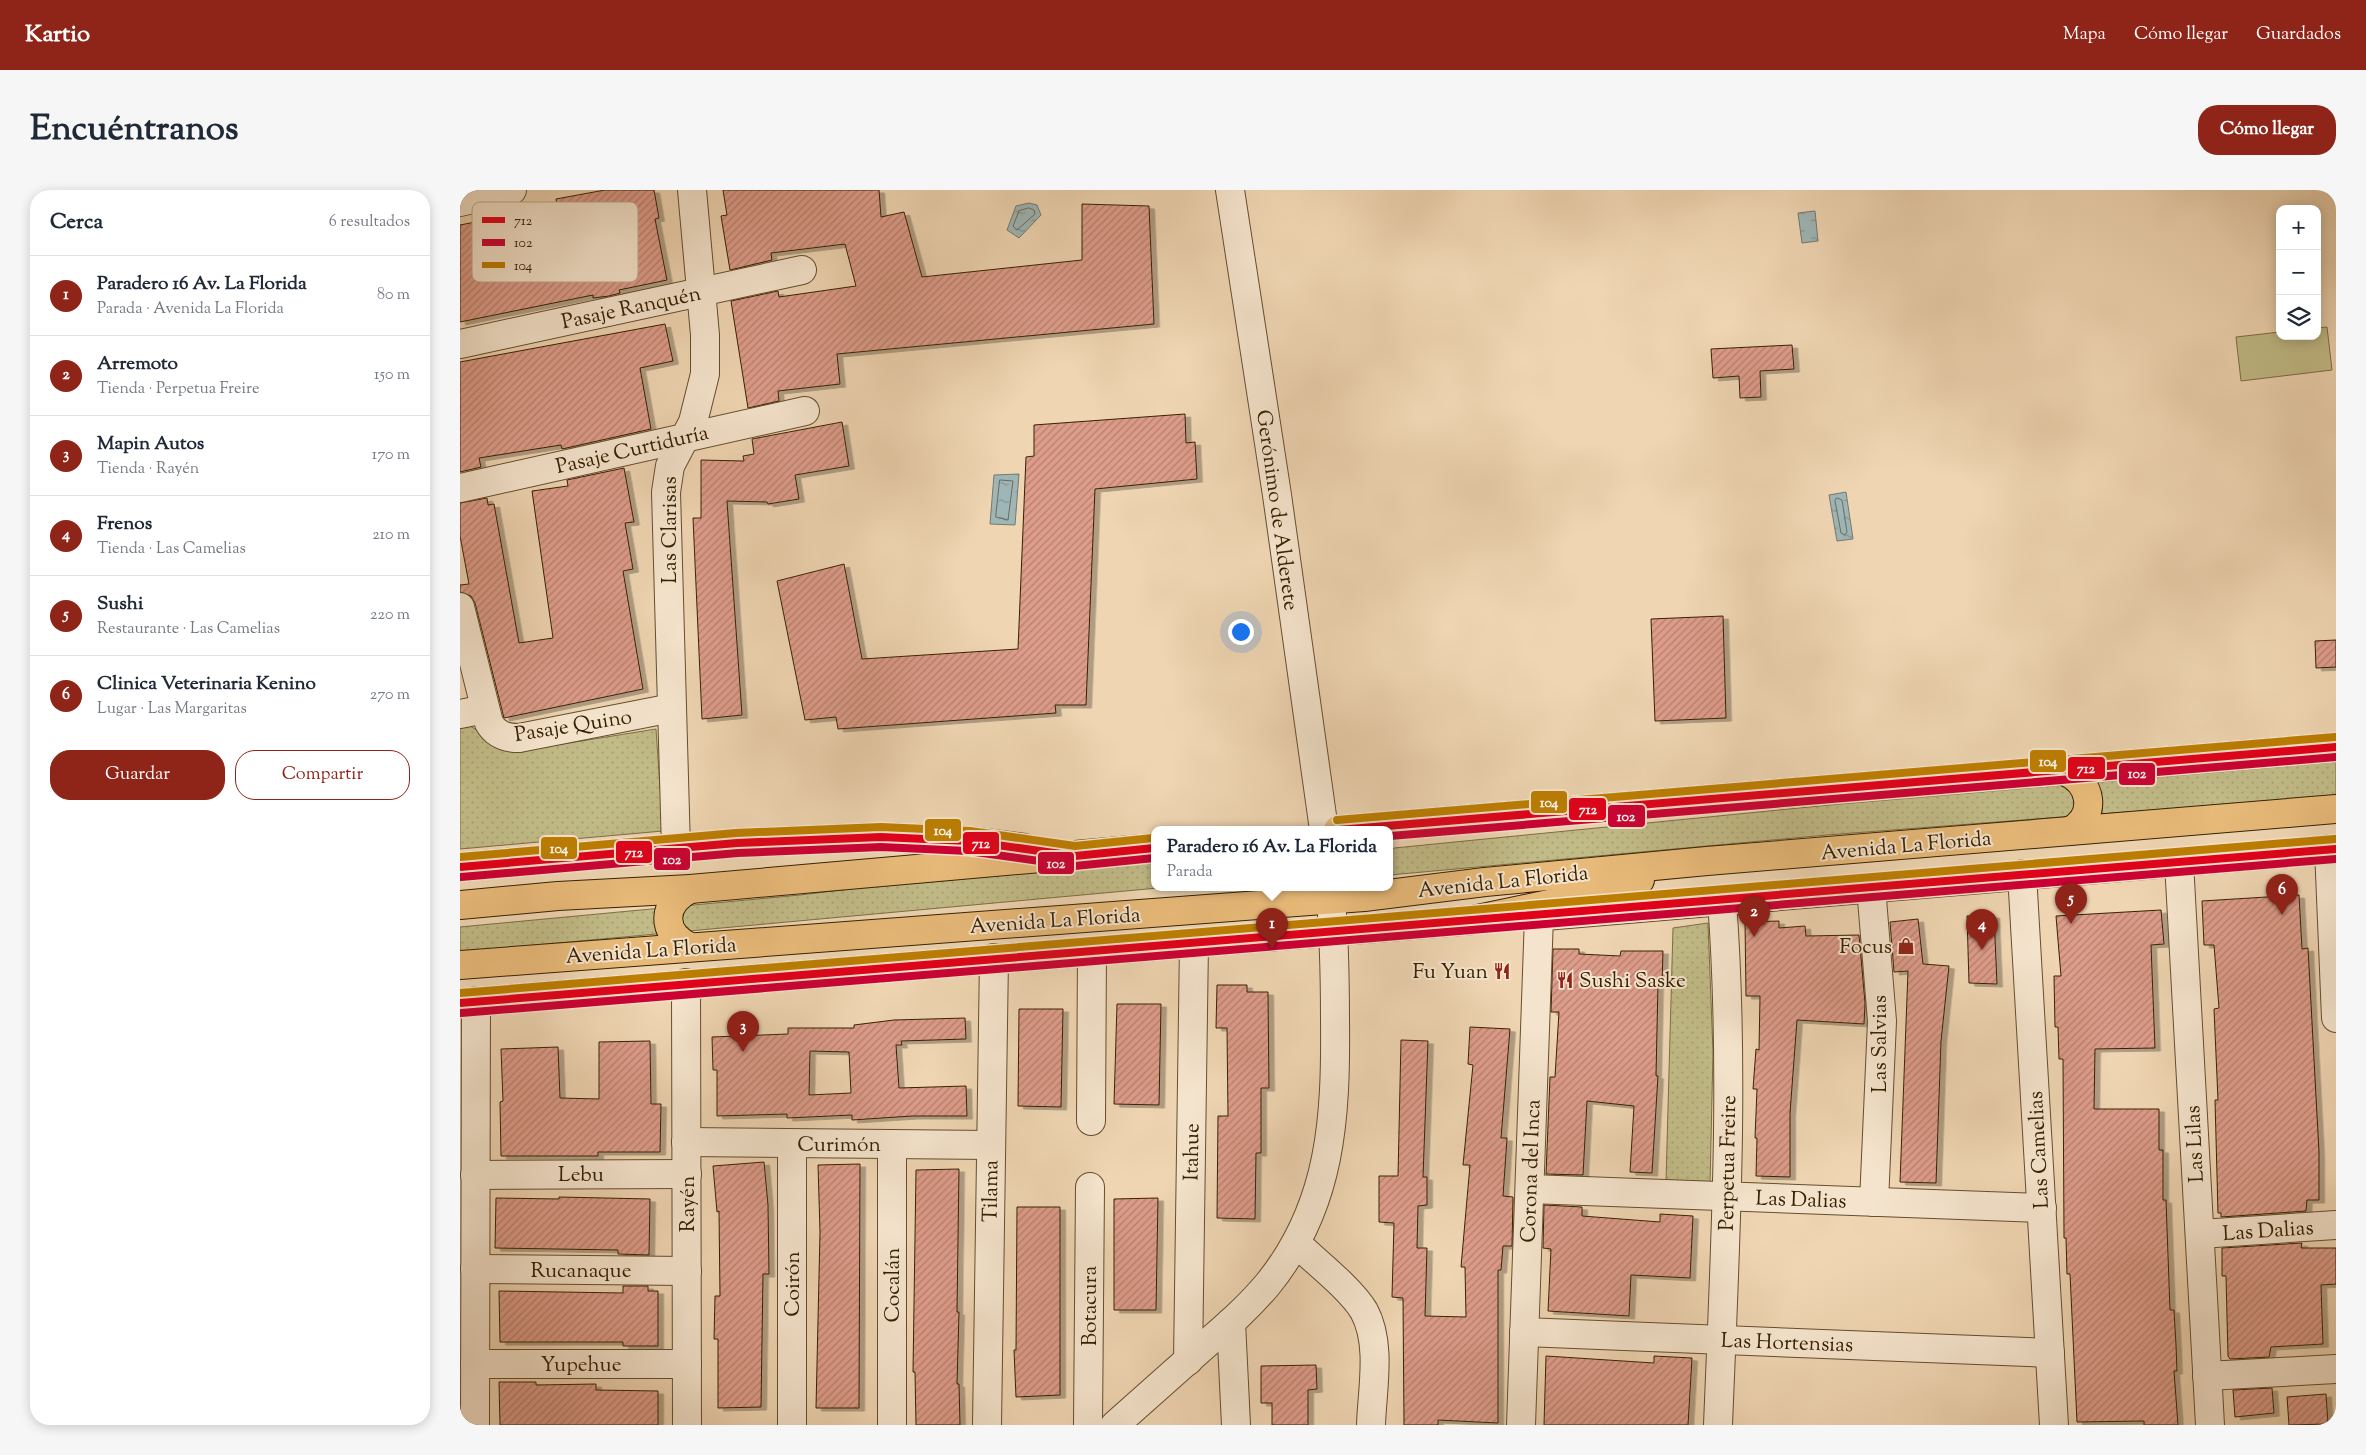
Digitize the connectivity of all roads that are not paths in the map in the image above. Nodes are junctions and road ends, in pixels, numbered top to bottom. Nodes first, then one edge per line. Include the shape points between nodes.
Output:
1 (512, 190) edge
2 (692, 190) edge
3 (1230, 190) edge
4 (460, 202) edge
5 (802, 270) dead end
6 (701, 292) junction
7 (460, 344) edge
8 (805, 411) dead end
9 (684, 438) junction
10 (460, 488) edge
11 (460, 607) edge
12 (672, 708) junction
13 (473, 711) edge
14 (2336, 747) edge
15 (2064, 771) junction
16 (2336, 809) edge
17 (1323, 826) edge
18 (1387, 826) edge
19 (2070, 832) junction
20 (881, 837) joint
21 (1151, 848) edge
22 (676, 849) junction
23 (2332, 849) edge
24 (1075, 856) junction
25 (1707, 861) junction
26 (2180, 862) junction
27 (460, 867) edge
28 (2022, 874) junction
29 (1871, 887) junction
30 (690, 889) junction
31 (1393, 889) edge
32 (1368, 891) edge
33 (1330, 894) edge
34 (1722, 901) junction
35 (460, 905) edge
36 (1539, 916) junction
37 (1473, 920) junction
38 (896, 932) junction
39 (1334, 932) junction
40 (1194, 943) junction
41 (690, 947) junction
42 (1092, 951) junction
43 (994, 958) junction
44 (460, 965) edge
45 (686, 983) junction
46 (468, 1002) edge
47 (2336, 1018) edge
48 (1091, 1121) dead end
49 (686, 1142) junction
50 (792, 1144) junction
51 (892, 1144) junction
52 (991, 1145) junction
53 (687, 1174) junction
54 (475, 1175) junction
55 (1090, 1188) dead end
56 (1530, 1189) junction
57 (1726, 1196) junction
58 (1874, 1202) junction
59 (2042, 1208) junction
60 (2336, 1224) edge
61 (2200, 1234) junction
62 (1296, 1243) junction
63 (475, 1270) junction
64 (687, 1270) junction
65 (1231, 1322) junction
66 (1524, 1332) junction
67 (1722, 1340) junction
68 (2050, 1353) junction
69 (1188, 1360) junction
70 (475, 1364) junction
71 (687, 1364) junction
72 (2336, 1369) edge
73 (2207, 1376) junction
74 (1120, 1423) edge
75 (475, 1425) edge
76 (687, 1425) edge
77 (792, 1425) edge
78 (892, 1425) edge
79 (987, 1425) edge
80 (1088, 1425) edge
81 (1236, 1425) edge
82 (1371, 1425) edge
83 (1521, 1425) edge
84 (1718, 1425) edge
85 (2054, 1425) edge
86 (2210, 1425) edge

1 - 4 street
2 - 6 street, Las Clarisas
3 - 17 street, Gerónimo de Alderete
5 - 6 street, Pasaje Ranquén
6 - 7 street, Pasaje Ranquén
6 - 9 street, Las Clarisas via 705,374 698,407
8 - 9 street, Pasaje Curtiduría
9 - 10 street, Pasaje Curtiduría
9 - 12 street, Las Clarisas via 667,479
11 - 13 street, Pasaje Quino
12 - 13 street, Pasaje Quino via 519,738 504,737
12 - 22 street, Las Clarisas
14 - 15 main road
15 - 18 main road
15 - 19 main road via 2083,784 2089,801 2084,819
16 - 19 main road, Avenida La Florida
19 - 25 main road, Avenida La Florida
20 - 22 street
20 - 24 main road via 969,841
21 - 24 main road
22 - 27 street
23 - 26 street, Avenida La Florida
23 - 47 street
24 - 30 main road
25 - 31 main road, Avenida La Florida
25 - 37 main road via 1568,900
26 - 28 street, Avenida La Florida
26 - 61 street, Las Lilas
28 - 29 street, Avenida La Florida
28 - 59 street, Las Camelias
29 - 34 street, Avenida La Florida
29 - 58 street, Las Salvias via 1882,1021
30 - 35 main road
30 - 41 main road via 673,901 668,920 674,937
32 - 33 main road, Avenida La Florida
33 - 38 main road, Avenida La Florida
33 - 39 street
34 - 36 street, Avenida La Florida
34 - 57 street, Perpetua Freire via 1728,1026
36 - 37 street, Avenida La Florida
36 - 56 street, Corona del Inca
37 - 39 main road, Avenida La Florida
38 - 41 main road, Avenida La Florida
38 - 42 main road
39 - 40 main road, Avenida La Florida
39 - 62 street via 1336,1090 1333,1122 1320,1184
40 - 42 main road, Avenida La Florida
40 - 69 street, Itahue
41 - 44 main road, Avenida La Florida
42 - 43 main road, Avenida La Florida
42 - 48 street
43 - 45 main road, Avenida La Florida
43 - 52 street, Tilama
45 - 46 main road, Avenida La Florida
45 - 49 street, Rayén
46 - 54 street
49 - 50 street, Curimón
49 - 53 street, Rayén
50 - 51 street, Curimón
50 - 77 street, Coirón
51 - 52 street, Curimón
51 - 78 street, Cocalán
52 - 79 street, Tilama
53 - 54 street, Lebu
53 - 64 street, Rayén
54 - 63 street
55 - 80 street, Botacura
56 - 57 street, Las Dalias
56 - 66 street, Corona del Inca
57 - 58 street, Las Dalias
57 - 67 street, Perpetua Freire
58 - 59 street, Las Dalias
59 - 68 street, Las Camelias
60 - 61 street, Las Dalias
61 - 73 street, Las Lilas
62 - 65 street via 1267,1286
62 - 82 street via 1354,1298 1369,1325 1374,1353
63 - 64 street, Rucanaque
63 - 70 street
64 - 71 street, Rayén
65 - 69 street
65 - 81 street
66 - 67 street, Las Hortensias
66 - 83 street, Corona del Inca
67 - 68 street, Las Hortensias
67 - 84 street, Perpetua Freire
68 - 85 street, Las Camelias
69 - 74 street
70 - 71 street, Yupehue
70 - 75 street
71 - 76 street, Rayén
72 - 73 street
73 - 86 street, Las Lilas

